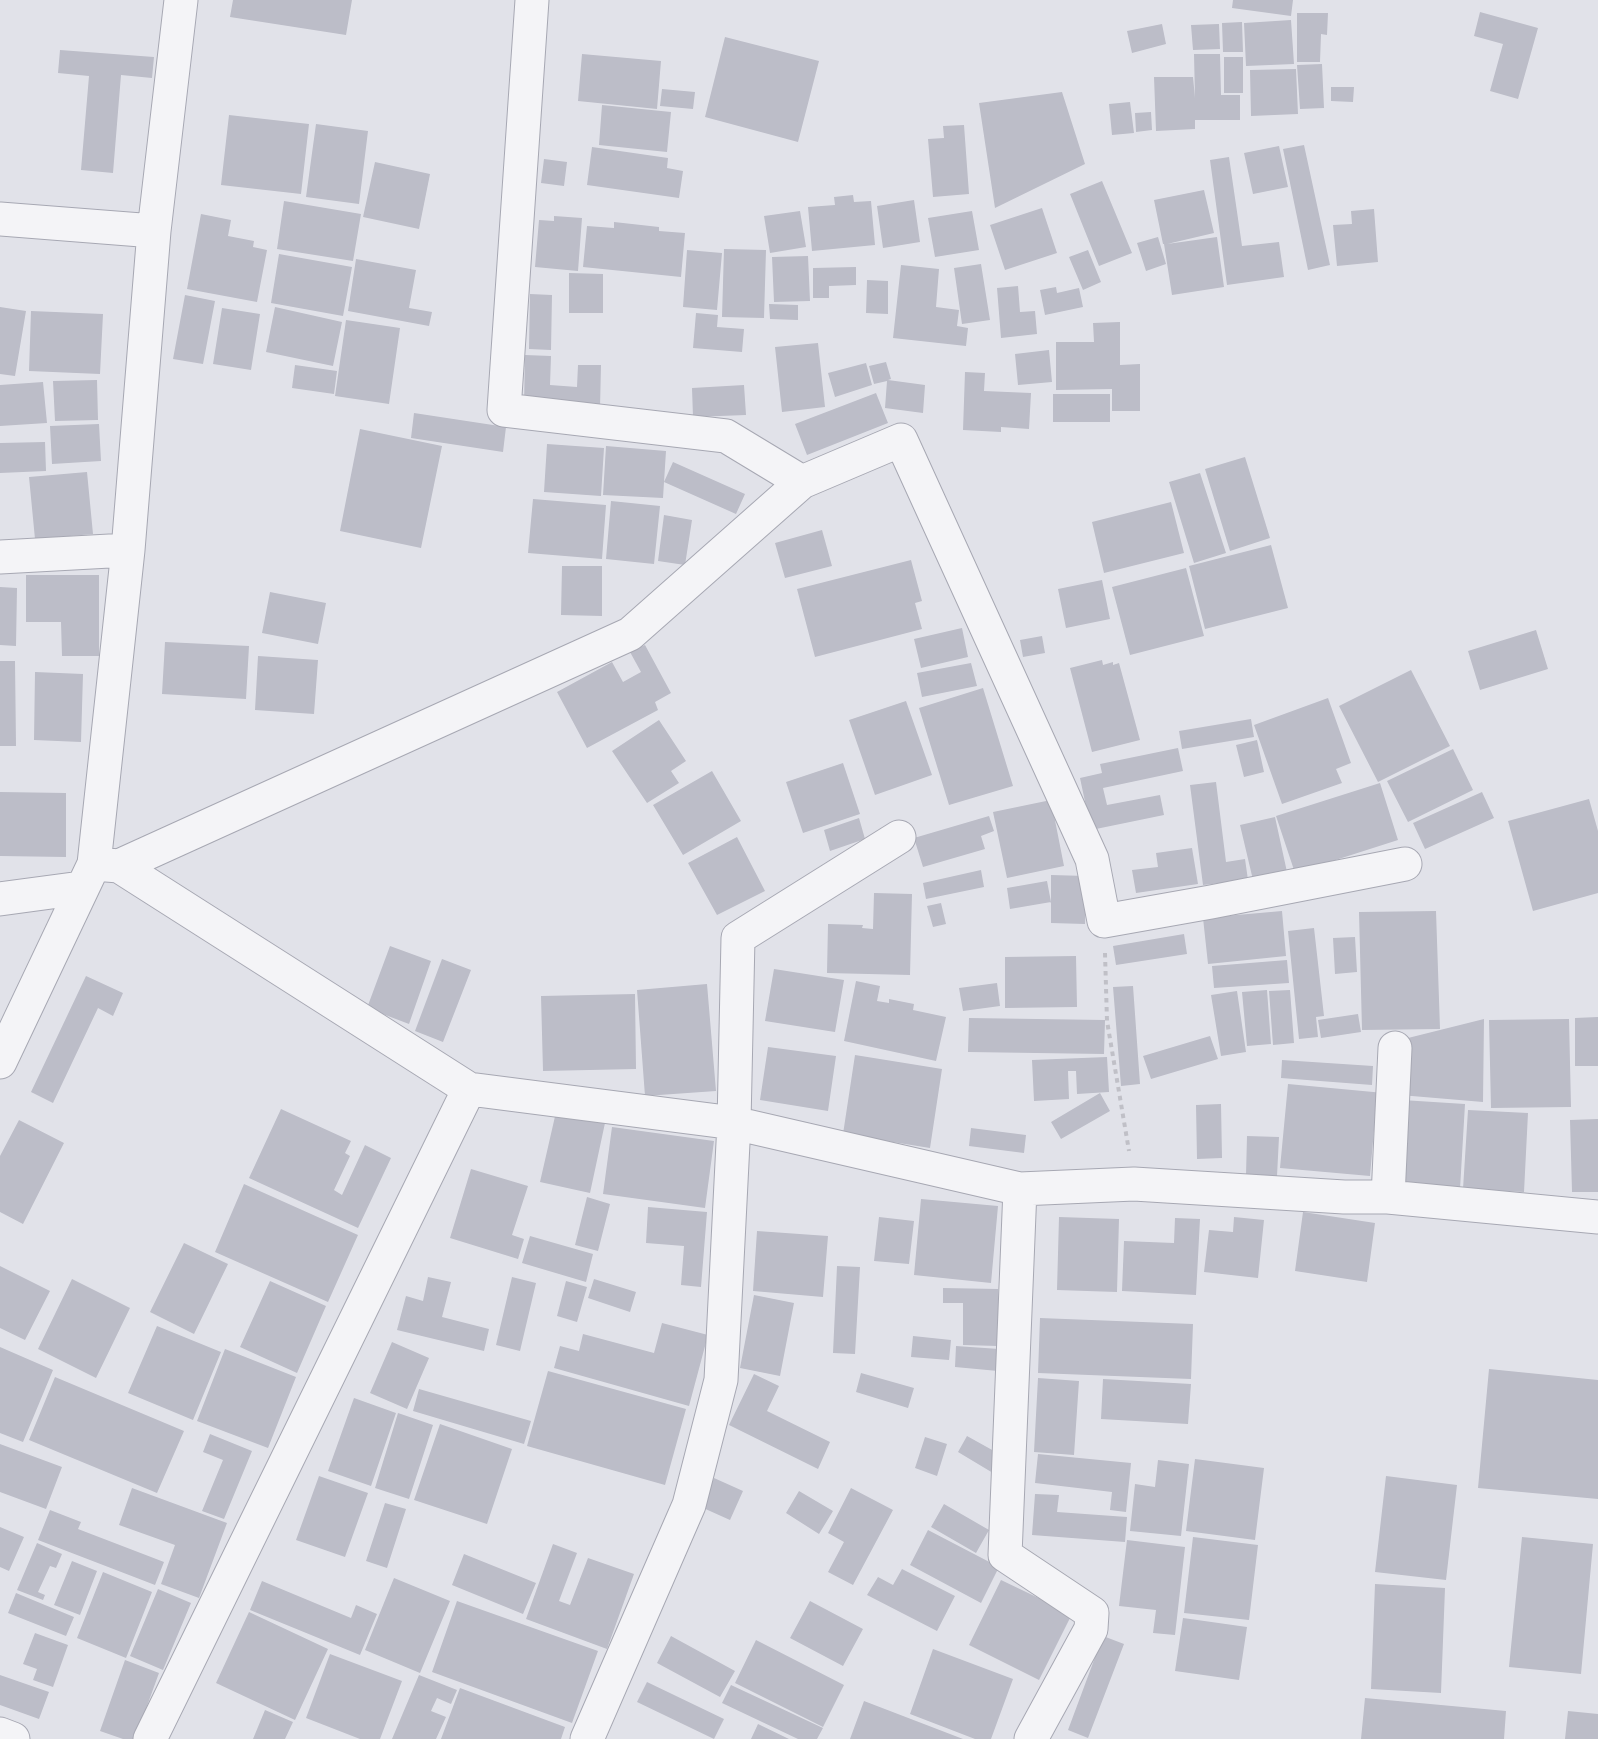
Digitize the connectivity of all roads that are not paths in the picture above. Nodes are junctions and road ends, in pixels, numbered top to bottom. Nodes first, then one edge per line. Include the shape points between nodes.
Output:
1 (181, 0) edge
2 (531, 0) edge
3 (0, 219) edge
4 (154, 231) junction
5 (802, 482) junction
6 (128, 550) junction
7 (0, 557) edge
8 (899, 837) dead end
9 (1405, 864) dead end
10 (98, 873) junction
11 (0, 899) edge
12 (1395, 1048) dead end
13 (0, 1062) edge
14 (469, 1089) junction
15 (734, 1123) junction
16 (1020, 1189) junction
17 (1388, 1197) junction
18 (1598, 1217) edge
19 (0, 1734) edge
20 (13, 1739) edge
21 (150, 1739) edge
22 (587, 1739) edge
23 (1031, 1739) edge

1 - 4 street
2 - 5 street via 504,410 726,436
3 - 4 street
4 - 6 street
5 - 9 street via 901,440 1092,859 1104,921
5 - 10 street via 630,634
6 - 7 street
6 - 10 street
8 - 15 street via 738,938
10 - 11 street
10 - 13 street
10 - 14 street
12 - 17 street
14 - 15 street
14 - 21 street
15 - 16 street
15 - 22 street via 721,1380 689,1505
16 - 17 street via 1134,1184
16 - 23 street via 1005,1555 1092,1613 1091,1629
17 - 18 street
19 - 20 street

